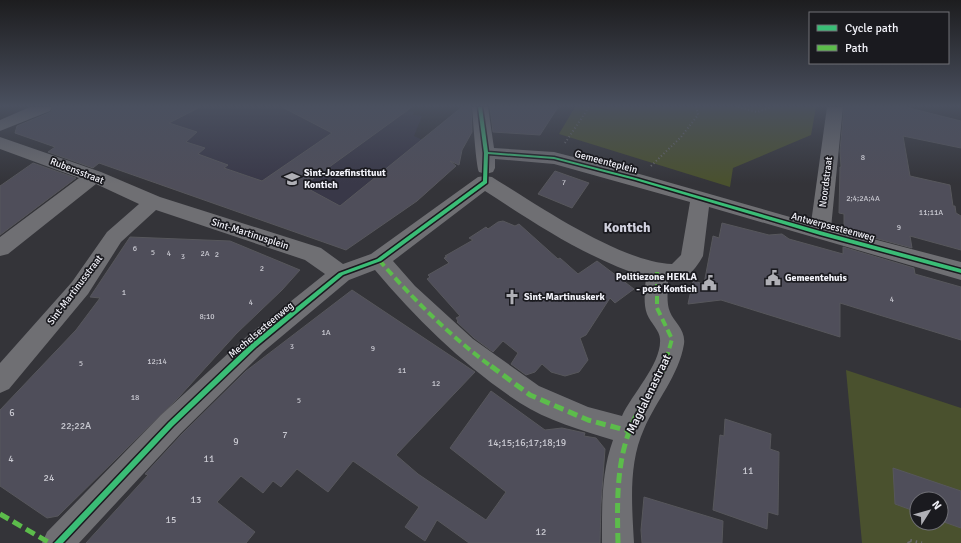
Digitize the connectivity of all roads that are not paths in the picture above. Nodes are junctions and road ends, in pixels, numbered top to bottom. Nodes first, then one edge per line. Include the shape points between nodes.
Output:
1 (483, 132) edge
2 (832, 132) edge
3 (0, 143) edge
4 (486, 153) junction
5 (94, 176) junction
6 (485, 182) junction
7 (700, 198) junction
8 (153, 202) junction
9 (820, 233) junction
10 (0, 248) edge
11 (379, 260) junction
12 (961, 271) edge
13 (657, 272) junction
14 (341, 274) junction
15 (0, 381) edge
16 (629, 431) junction
17 (618, 530) edge
18 (58, 543) edge

1 - 4 street
2 - 9 street, Noordstraat
3 - 5 street, Rubensstraat
4 - 6 street
4 - 7 street, Gemeenteplein via 554,158
5 - 8 street, Rubensstraat
5 - 10 street
6 - 11 street, Mechelsesteenweg
6 - 13 street via 546,220 629,263
7 - 9 street, Antwerpsesteenweg
7 - 13 street via 692,256 676,273
8 - 14 street, Sint-Martinusplein via 313,254
8 - 15 street, Sint-Martinusstraat via 114,237 80,288
9 - 12 street, Antwerpsesteenweg
11 - 14 street, Mechelsesteenweg
11 - 16 street via 407,292 464,346 530,394 560,410
13 - 16 street, Magdalenastraat via 657,311 670,330 673,342 667,360
14 - 18 street, Mechelsesteenweg via 254,345 171,424
16 - 17 street, Magdalenastraat via 616,491

